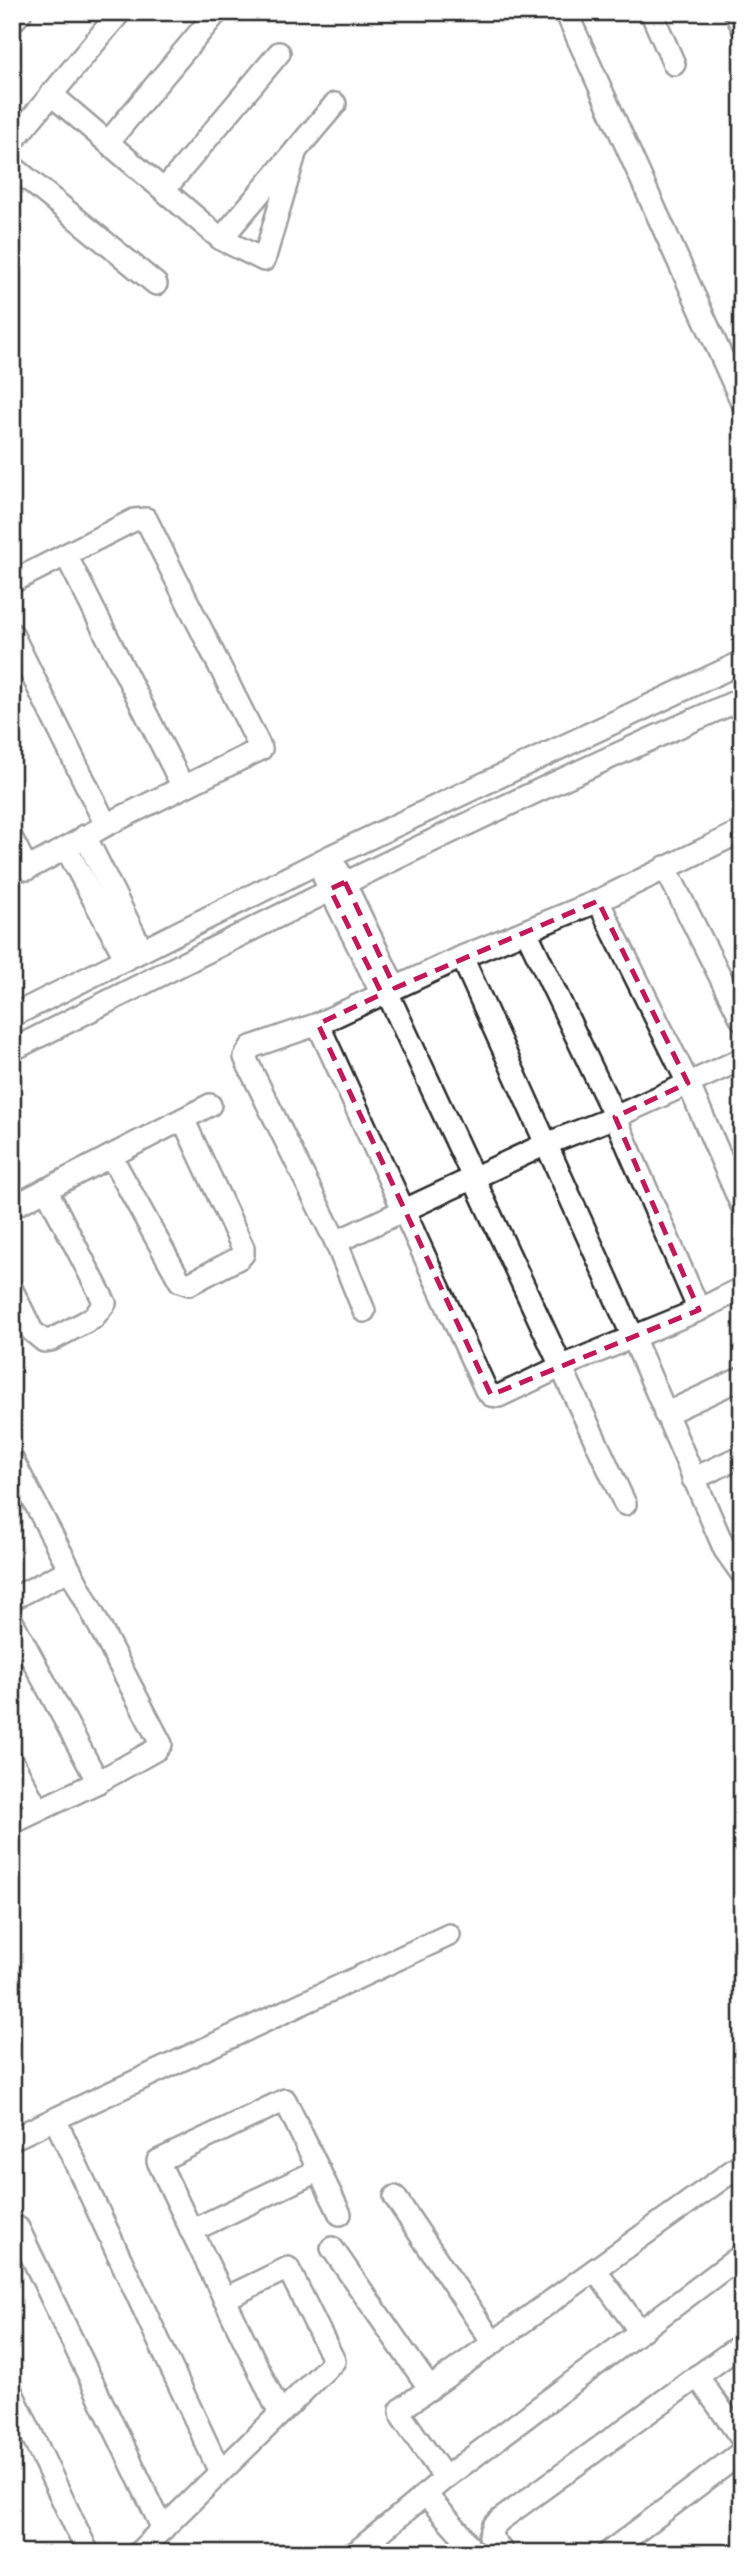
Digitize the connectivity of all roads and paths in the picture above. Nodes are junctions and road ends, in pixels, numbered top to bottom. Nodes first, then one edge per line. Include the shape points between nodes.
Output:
1 (21, 12) edge
2 (120, 12) edge
3 (217, 12) edge
4 (566, 12) edge
5 (652, 12) edge
6 (735, 12) edge
7 (12, 22) edge
8 (742, 26) edge
9 (279, 53) dead end
10 (674, 64) dead end
11 (51, 94) junction
12 (335, 104) dead end
13 (12, 142) edge
14 (108, 142) junction
15 (296, 150) junction
16 (12, 166) edge
17 (164, 190) junction
18 (222, 239) junction
19 (156, 284) dead end
20 (742, 402) edge
21 (66, 555) junction
22 (12, 582) edge
23 (12, 634) edge
24 (742, 662) edge
25 (742, 699) edge
26 (183, 788) junction
27 (106, 825) junction
28 (741, 834) edge
29 (85, 836) junction
30 (12, 839) edge
31 (66, 848) junction
32 (324, 859) junction
33 (665, 867) junction
34 (337, 885) junction
35 (598, 901) junction
36 (526, 931) junction
37 (134, 955) junction
38 (462, 957) junction
39 (388, 991) junction
40 (12, 1016) edge
41 (742, 1020) edge
42 (318, 1024) junction
43 (12, 1050) edge
44 (742, 1059) edge
45 (688, 1083) junction
46 (210, 1105) dead end
47 (615, 1117) junction
48 (183, 1119) junction
49 (546, 1144) junction
50 (111, 1156) junction
51 (472, 1178) junction
52 (46, 1189) junction
53 (12, 1206) edge
54 (742, 1206) edge
55 (403, 1213) junction
56 (335, 1242) junction
57 (742, 1288) edge
58 (12, 1290) edge
59 (699, 1310) junction
60 (365, 1311) dead end
61 (633, 1337) junction
62 (560, 1367) junction
63 (742, 1378) edge
64 (665, 1414) junction
65 (742, 1456) edge
66 (12, 1459) edge
67 (693, 1479) junction
68 (625, 1504) dead end
69 (733, 1546) edge
70 (69, 1570) junction
71 (742, 1574) edge
72 (12, 1599) edge
73 (15, 1631) edge
74 (12, 1761) edge
75 (98, 1782) junction
76 (38, 1810) junction
77 (12, 1823) edge
78 (449, 1936) dead end
79 (55, 2119) junction
80 (12, 2139) edge
81 (742, 2164) edge
82 (319, 2170) junction
83 (395, 2197) dead end
84 (340, 2214) dead end
85 (12, 2230) edge
86 (191, 2231) junction
87 (332, 2248) dead end
88 (742, 2255) edge
89 (595, 2270) junction
90 (224, 2299) junction
91 (640, 2331) junction
92 (493, 2343) junction
93 (742, 2344) edge
94 (697, 2376) junction
95 (430, 2389) junction
96 (12, 2393) edge
97 (280, 2414) junction
98 (742, 2439) edge
99 (742, 2452) edge
100 (220, 2472) junction
101 (445, 2478) junction
102 (426, 2495) junction
103 (163, 2529) junction
104 (88, 2553) edge
105 (138, 2553) edge
106 (355, 2553) edge
107 (473, 2553) edge
108 (503, 2553) edge
109 (608, 2553) edge

1 - 7 street
2 - 11 street
3 - 14 street
4 - 20 street
5 - 10 street
6 - 8 street
9 - 17 street
11 - 13 street
11 - 14 street
12 - 15 street
14 - 17 street
15 - 18 street
15 - 18 street via 264,260
16 - 19 street
17 - 18 street
21 - 22 street
21 - 26 street
21 - 26 street via 134,520 146,519 261,749
23 - 27 street
24 - 32 street
25 - 34 street
26 - 27 street
27 - 29 street
28 - 33 street
29 - 31 street
29 - 37 street
30 - 31 street via 27,869
31 - 37 street
32 - 34 street
32 - 37 street
33 - 35 street
33 - 41 street
34 - 39 street
34 - 43 street
35 - 36 street
35 - 45 street
36 - 38 street
36 - 47 street
37 - 40 street
38 - 39 street
38 - 49 street
39 - 42 street
39 - 51 street
42 - 55 street
42 - 56 street via 261,1042 245,1057
44 - 45 street
45 - 47 street
45 - 54 street
46 - 48 street
47 - 49 street
47 - 59 street
48 - 50 street
48 - 50 street via 243,1248 239,1258 189,1283 180,1281
49 - 51 street
49 - 61 street
50 - 52 street
51 - 55 street
51 - 62 street
52 - 53 street
52 - 58 street via 105,1303 93,1318 44,1341 32,1331
55 - 56 street
55 - 62 street via 491,1395 499,1396
56 - 60 street
57 - 59 street
59 - 61 street
61 - 62 street
61 - 64 street
62 - 68 street
63 - 64 street
64 - 67 street
65 - 67 street
66 - 70 street
67 - 69 street
69 - 71 street
70 - 72 street
70 - 75 street via 161,1744
73 - 75 street
74 - 76 street
75 - 76 street
76 - 77 street
78 - 79 street
79 - 80 street
79 - 100 street
81 - 89 street
82 - 84 street
82 - 86 street
82 - 86 street via 285,2100 215,2133 158,2161
83 - 92 street
85 - 103 street via 18,2228
86 - 90 street
87 - 95 street
88 - 91 street
89 - 91 street
89 - 92 street
90 - 97 street
90 - 97 street via 288,2268 334,2361
91 - 101 street
92 - 95 street
93 - 94 street
94 - 98 street
94 - 108 street via 500,2520 490,2536
95 - 101 street via 404,2407 401,2417
96 - 104 street
97 - 100 street
99 - 109 street
100 - 103 street
101 - 102 street
102 - 106 street
102 - 107 street
103 - 105 street

